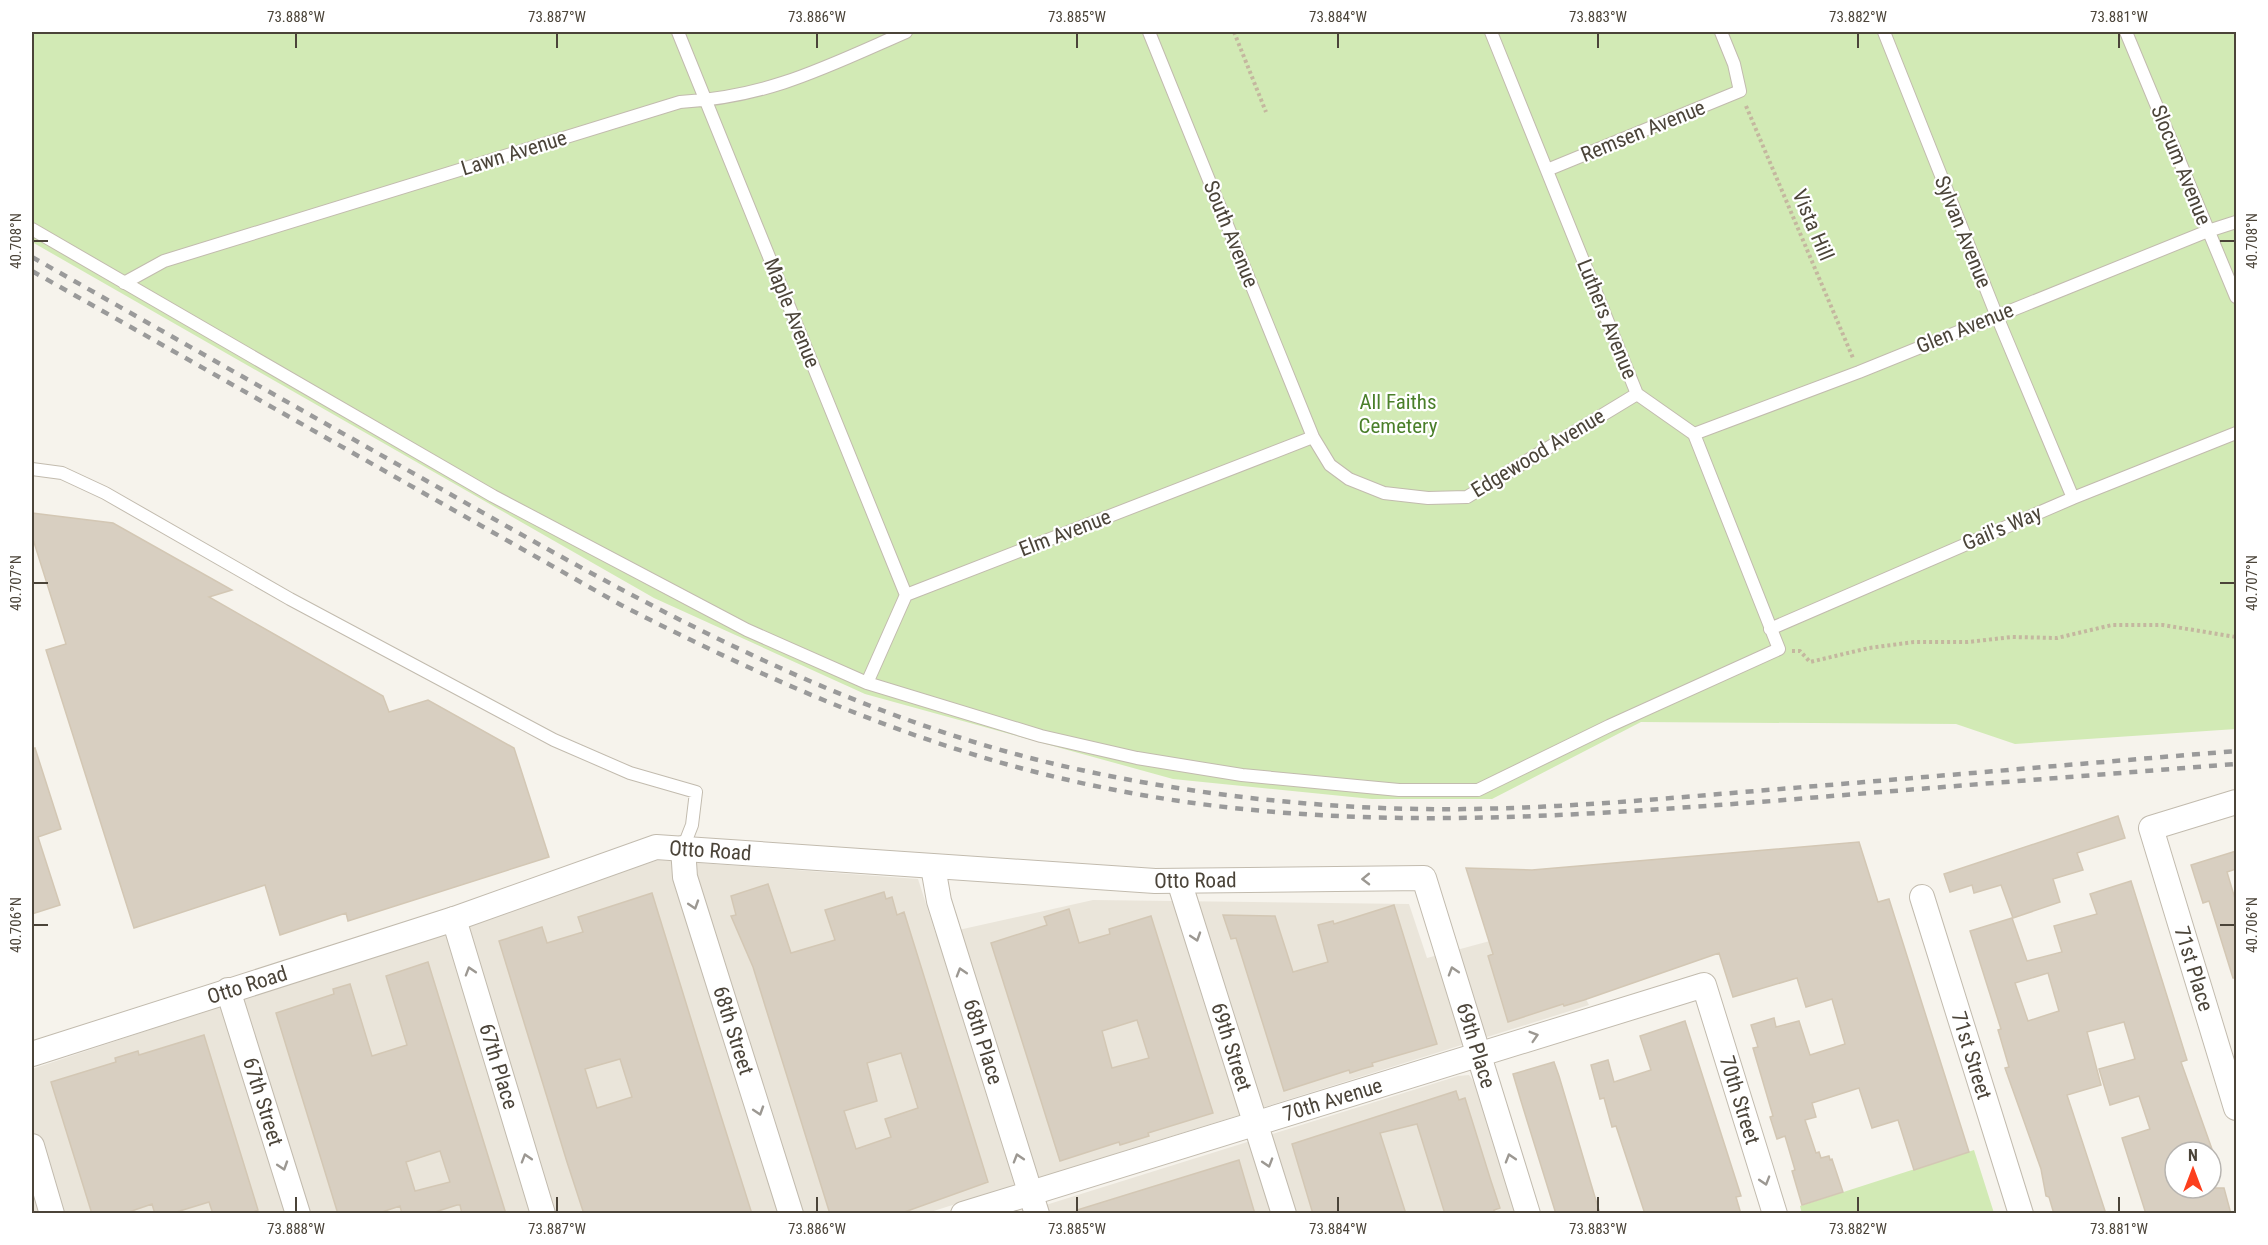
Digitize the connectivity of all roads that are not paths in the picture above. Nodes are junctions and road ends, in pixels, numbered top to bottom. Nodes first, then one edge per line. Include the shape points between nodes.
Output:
1 (678, 32) edge
2 (906, 32) edge
3 (1149, 32) edge
4 (1491, 32) edge
5 (1721, 32) edge
6 (1884, 32) edge
7 (2126, 32) edge
8 (706, 101) junction
9 (1547, 170) junction
10 (2236, 222) edge
11 (32, 230) edge
12 (2208, 231) junction
13 (124, 283) junction
14 (2236, 297) edge
15 (1996, 315) junction
16 (1637, 394) junction
17 (2236, 433) edge
18 (1694, 434) junction
19 (1313, 437) junction
20 (34, 468) edge
21 (2073, 498) junction
22 (906, 595) junction
23 (1770, 629) junction
24 (867, 683) junction
25 (2236, 802) edge
26 (683, 849) junction
27 (933, 867) junction
28 (1424, 878) joint
29 (1179, 881) junction
30 (1922, 897) dead end
31 (454, 919) junction
32 (1704, 985) joint
33 (228, 990) junction
34 (1478, 1053) junction
35 (32, 1054) edge
36 (2236, 1108) edge
37 (1256, 1122) junction
38 (32, 1146) edge
39 (1033, 1203) edge
40 (52, 1214) edge
41 (298, 1214) edge
42 (543, 1214) edge
43 (792, 1214) edge
44 (963, 1214) edge
45 (1284, 1214) edge
46 (1528, 1214) edge
47 (1775, 1214) edge
48 (2021, 1214) edge

1 - 8 lane, Maple Avenue
2 - 8 lane, Lawn Avenue via 801,78 756,93
3 - 19 lane, South Avenue
4 - 9 lane, Luthers Avenue
5 - 9 lane, Remsen Avenue via 1740,91
6 - 15 lane, Sylvan Avenue
7 - 12 lane, Slocum Avenue
8 - 13 lane, Lawn Avenue via 680,102 164,261
8 - 22 lane, Maple Avenue
9 - 16 lane, Luthers Avenue
10 - 12 lane, Glen Avenue
11 - 13 lane
12 - 14 lane, Slocum Avenue
12 - 15 lane, Glen Avenue
13 - 24 lane via 493,496 747,630
15 - 18 lane, Glen Avenue
15 - 21 lane, Sylvan Avenue
16 - 18 lane, Luthers Avenue
16 - 19 lane, Edgewood Avenue via 1467,497 1384,493 1349,479 1330,465
17 - 21 lane, Gail's Way
18 - 23 lane
19 - 22 lane, Elm Avenue
20 - 26 lane via 62,473 105,493 290,599 554,740 630,772 696,792 692,825
21 - 23 lane, Gail's Way
22 - 24 lane
23 - 24 lane via 1779,649 1478,790 1399,790 1334,784 1242,775 1137,758 1041,736
25 - 36 street, 71st Place via 2151,828
26 - 27 street, Otto Road
26 - 31 street, Otto Road via 650,849
26 -> 43 street, 68th Street via 685,877
27 - 29 street, Otto Road
39 -> 27 street, 68th Place via 939,901
28 -> 29 street, Otto Road
34 -> 28 street, 69th Place
29 -> 37 street, 69th Street
30 - 48 street, 71st Street
31 - 33 street, Otto Road
42 -> 31 street, 67th Place
34 -> 32 street, 70th Avenue
32 -> 47 street, 70th Street
33 - 35 street, Otto Road
33 -> 41 street, 67th Street
34 - 37 street, 70th Avenue
46 -> 34 street, 69th Place
37 - 39 street, 70th Avenue
37 -> 45 street, 69th Street
38 - 40 street
39 - 44 street, 70th Avenue

